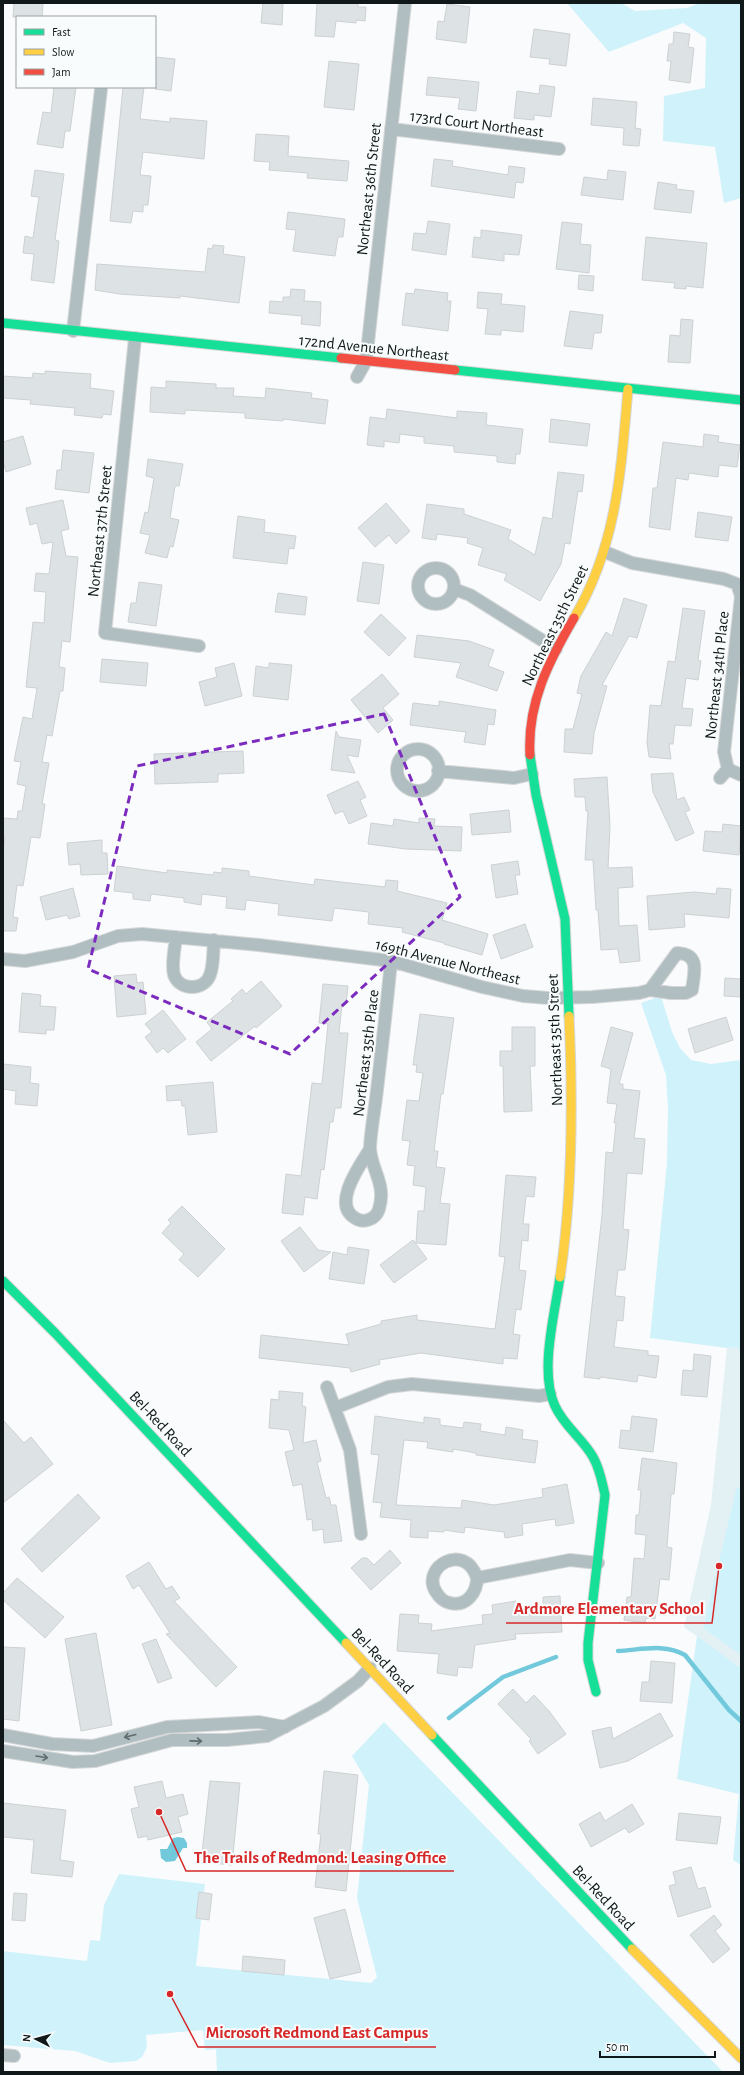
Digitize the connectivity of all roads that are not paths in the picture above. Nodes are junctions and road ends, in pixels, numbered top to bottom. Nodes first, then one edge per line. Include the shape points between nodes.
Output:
1 (405, 3) edge
2 (101, 89) dead end
3 (391, 129) junction
4 (559, 148) dead end
5 (3, 323) edge
6 (73, 331) junction
7 (135, 338) junction
8 (366, 361) junction
9 (356, 377) dead end
10 (628, 389) junction
11 (741, 400) edge
12 (605, 552) junction
13 (454, 589) dead end
14 (199, 646) dead end
15 (556, 649) junction
16 (728, 769) junction
17 (438, 771) dead end
18 (532, 774) junction
19 (741, 775) edge
20 (720, 778) dead end
21 (176, 937) junction
22 (214, 940) junction
23 (3, 959) edge
24 (391, 961) junction
25 (650, 990) dead end
26 (568, 998) junction
27 (370, 1149) junction
28 (3, 1281) edge
29 (327, 1388) dead end
30 (550, 1394) junction
31 (335, 1408) junction
32 (361, 1534) dead end
33 (598, 1563) junction
34 (477, 1578) dead end
35 (370, 1668) junction
36 (596, 1692) dead end
37 (167, 1727) junction
38 (285, 1727) junction
39 (3, 1735) edge
40 (172, 1740) junction
41 (93, 1746) junction
42 (3, 1751) edge
43 (95, 1761) junction
44 (741, 2058) edge

1 - 3 street, Northeast 36th Street
2 - 6 street
3 - 4 street, 173rd Court Northeast
3 - 8 street, Northeast 36th Street
5 - 6 street, 172nd Avenue Northeast
6 - 7 street, 172nd Avenue Northeast
7 - 8 street, 172nd Avenue Northeast
7 - 14 street, Northeast 37th Street via 105,633
8 - 9 street, Northeast 36th Street
8 - 10 street, 172nd Avenue Northeast
10 - 11 street, 172nd Avenue Northeast
10 - 12 street, Northeast 35th Street via 613,517
12 - 15 street, Northeast 35th Street via 593,583
12 - 16 street, Northeast 34th Place via 632,563 724,578 737,584 741,596 724,752
13 - 15 street via 470,595
15 - 18 street, Northeast 35th Street via 538,688 530,722
16 - 19 street
16 - 20 street
17 - 18 street via 514,778
18 - 26 street, Northeast 35th Street via 565,919
21 - 22 street, 169th Avenue Northeast
21 - 22 street via 174,973 180,983 191,988 203,985 210,975
21 - 23 street, 169th Avenue Northeast via 142,934 118,936 73,952 25,960
22 - 24 street, 169th Avenue Northeast
24 - 26 street, 169th Avenue Northeast via 523,996
24 - 27 street, Northeast 35th Place
25 - 26 street, 169th Avenue Northeast
26 - 30 street, Northeast 35th Street via 571,1118 563,1254 548,1368
27 - 27 street, Northeast 35th Place via 349,1181 347,1205 354,1218 364,1221 374,1217 380,1208 381,1187
28 - 35 street, Bel-Red Road
29 - 31 street
30 - 31 street via 539,1396 412,1384 388,1388
30 - 33 street, Northeast 35th Street via 562,1419 591,1454 601,1474 605,1494
31 - 32 street via 350,1450
33 - 34 street via 570,1560
33 - 36 street, Northeast 35th Street via 588,1660
35 - 38 street via 358,1681 324,1706
35 - 44 street, Bel-Red Road via 644,1961
37 - 38 street via 259,1722
37 - 40 street
37 -> 41 street
40 -> 38 street via 227,1740 267,1736
39 - 41 street via 59,1745
40 - 43 street
41 - 43 street
42 -> 43 street via 73,1762

